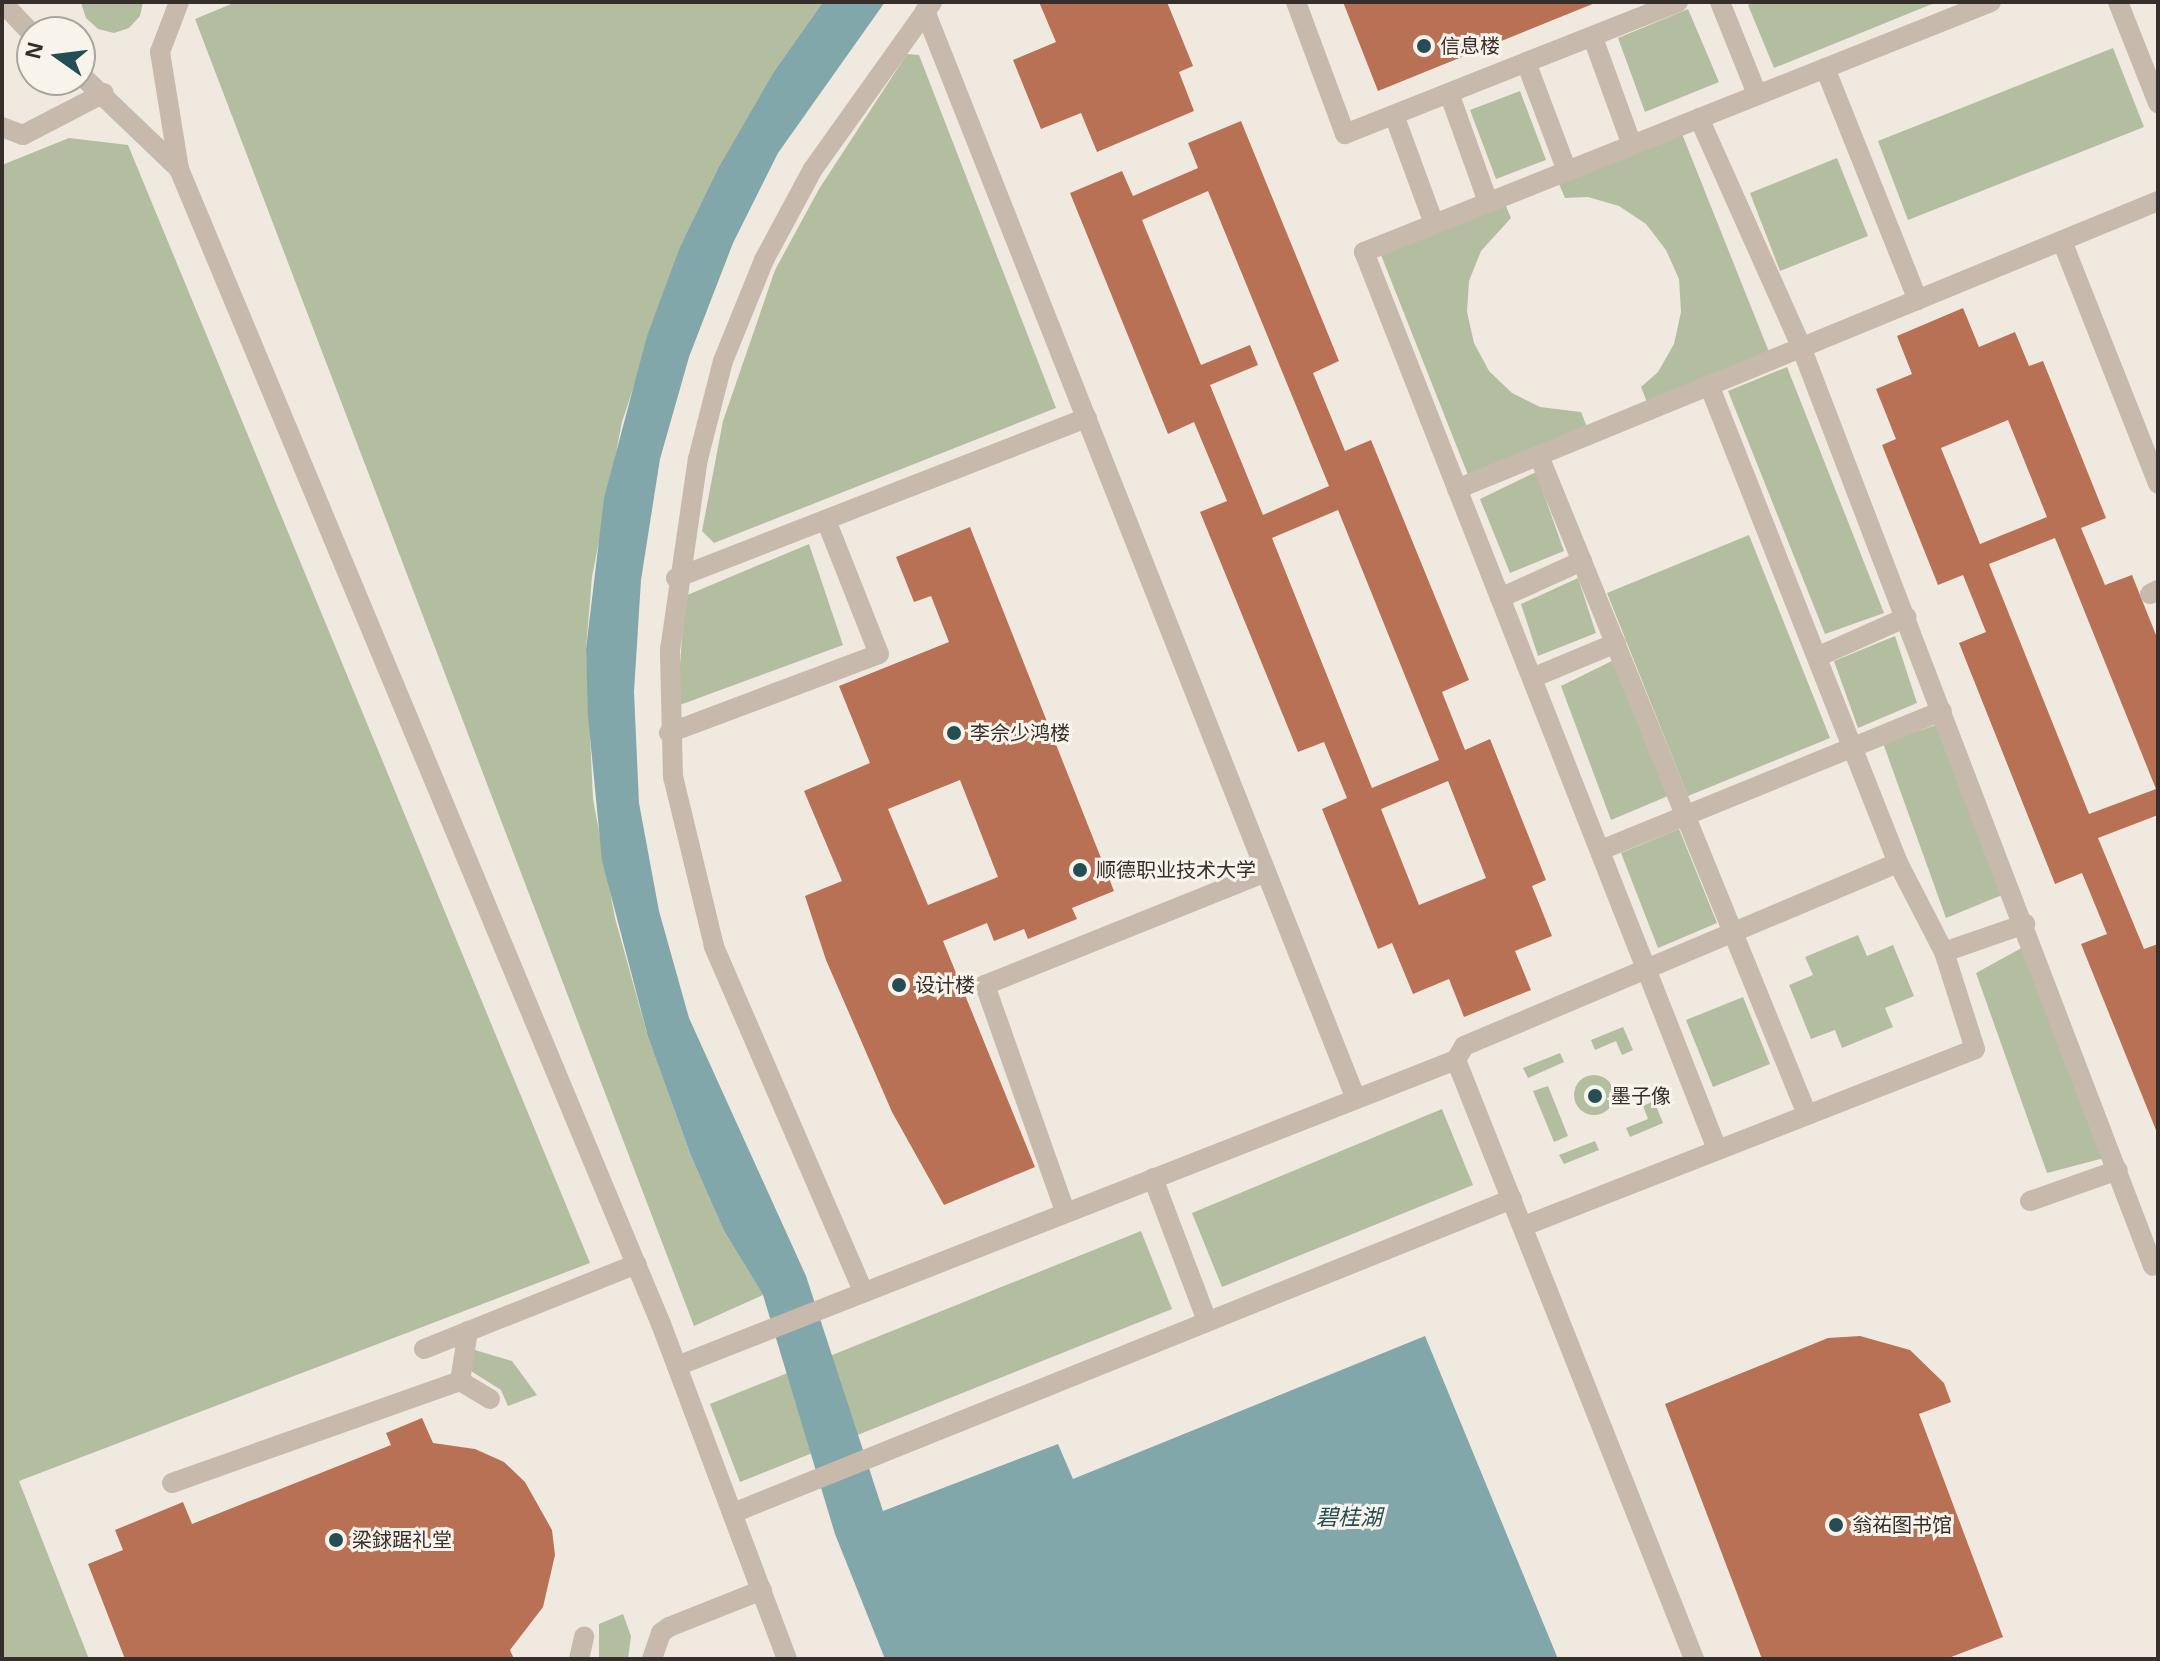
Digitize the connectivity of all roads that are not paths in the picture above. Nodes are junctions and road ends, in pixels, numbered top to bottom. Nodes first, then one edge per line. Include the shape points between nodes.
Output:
1 (2, 2) edge
2 (179, 2) edge
3 (1296, 2) edge
4 (1678, 2) edge
5 (1720, 2) edge
6 (1991, 2) edge
7 (2118, 2) edge
8 (928, 6) edge
9 (1648, 7) edge
10 (16, 17) edge
11 (1593, 38) junction
12 (1526, 62) junction
13 (1825, 68) junction
14 (96, 87) edge
15 (104, 93) junction
16 (1449, 93) junction
17 (1757, 94) junction
18 (2158, 103) edge
19 (1394, 115) junction
20 (1699, 118) junction
21 (2, 127) edge
22 (1632, 145) junction
23 (179, 169) junction
24 (1567, 171) junction
25 (2158, 201) edge
26 (1488, 202) junction
27 (1434, 224) junction
28 (2062, 241) junction
29 (1918, 300) junction
30 (1800, 344) junction
31 (1709, 385) junction
32 (1087, 418) junction
33 (1539, 456) junction
34 (2158, 484) edge
35 (1457, 489) junction
36 (826, 520) junction
37 (1582, 561) junction
38 (676, 578) junction
39 (1500, 598) junction
40 (1907, 617) junction
41 (1616, 643) junction
42 (1817, 657) junction
43 (1532, 678) junction
44 (1942, 711) junction
45 (669, 733) junction
46 (1852, 746) junction
47 (1686, 815) junction
48 (1601, 850) junction
49 (1898, 863) junction
50 (1266, 872) junction
51 (2025, 924) junction
52 (1733, 932) junction
53 (1944, 952) junction
54 (1647, 967) junction
55 (1456, 1060) junction
56 (1356, 1099) junction
57 (1806, 1112) junction
58 (1717, 1149) junction
59 (2118, 1170) junction
60 (1153, 1178) junction
61 (1512, 1199) junction
62 (2030, 1201) dead end
63 (1065, 1211) junction
64 (1524, 1226) junction
65 (637, 1264) junction
66 (2156, 1269) edge
67 (863, 1291) junction
68 (1207, 1321) junction
69 (468, 1331) junction
70 (424, 1349) dead end
71 (677, 1366) junction
72 (460, 1381) junction
73 (490, 1399) dead end
74 (172, 1483) dead end
75 (733, 1513) junction
76 (762, 1590) junction
77 (584, 1637) dead end
78 (579, 1659) edge
79 (652, 1659) edge
80 (787, 1659) edge
81 (1694, 1659) edge

1 - 10 street
2 - 23 street via 160,52
3 - 19 street via 1345,134
4 - 9 street
5 - 17 street
6 - 13 street
7 - 18 street
8 - 32 street
8 - 38 street via 813,169 764,260 723,361
9 - 11 street
11 - 12 street
11 - 22 street
12 - 16 street
12 - 24 street
13 - 17 street
13 - 29 street
14 - 15 street
15 - 21 street via 23,135
15 - 23 street
16 - 19 street
16 - 26 street
17 - 20 street
19 - 27 street
20 - 22 street
20 - 30 street
22 - 24 street
23 - 65 street
24 - 26 street
25 - 28 street
26 - 27 street
27 - 35 street via 1364,252
28 - 29 street
28 - 34 street
29 - 30 street
30 - 31 street
30 - 40 street
31 - 33 street
31 - 42 street
32 - 36 street
32 - 50 street
33 - 35 street
33 - 37 street
35 - 39 street
36 - 38 street
36 - 45 street via 879,654
37 - 39 street
37 - 41 street
38 - 45 street
39 - 43 street
40 - 42 street
40 - 44 street
41 - 43 street
41 - 47 street
42 - 46 street
43 - 48 street
44 - 46 street
44 - 51 street
45 - 67 street via 693,874 714,946
46 - 47 street
46 - 49 street
47 - 48 street
47 - 52 street
48 - 54 street
49 - 52 street
49 - 53 street
50 - 56 street
50 - 63 street via 985,985
51 - 53 street
51 - 59 street
52 - 54 street
52 - 57 street
53 - 57 street via 1975,1049
54 - 55 street via 1464,1046
54 - 58 street
55 - 56 street
55 - 61 street
56 - 60 street
57 - 58 street
58 - 64 street
59 - 62 street
59 - 66 street
60 - 63 street
60 - 68 street
61 - 64 street
61 - 68 street
63 - 67 street
64 - 81 street
65 - 69 street
65 - 71 street
67 - 71 street
68 - 75 street
69 - 70 street
69 - 72 street
71 - 75 street
72 - 73 street
72 - 74 street
75 - 76 street
76 - 79 street via 669,1627 661,1633
76 - 80 street
77 - 78 street

